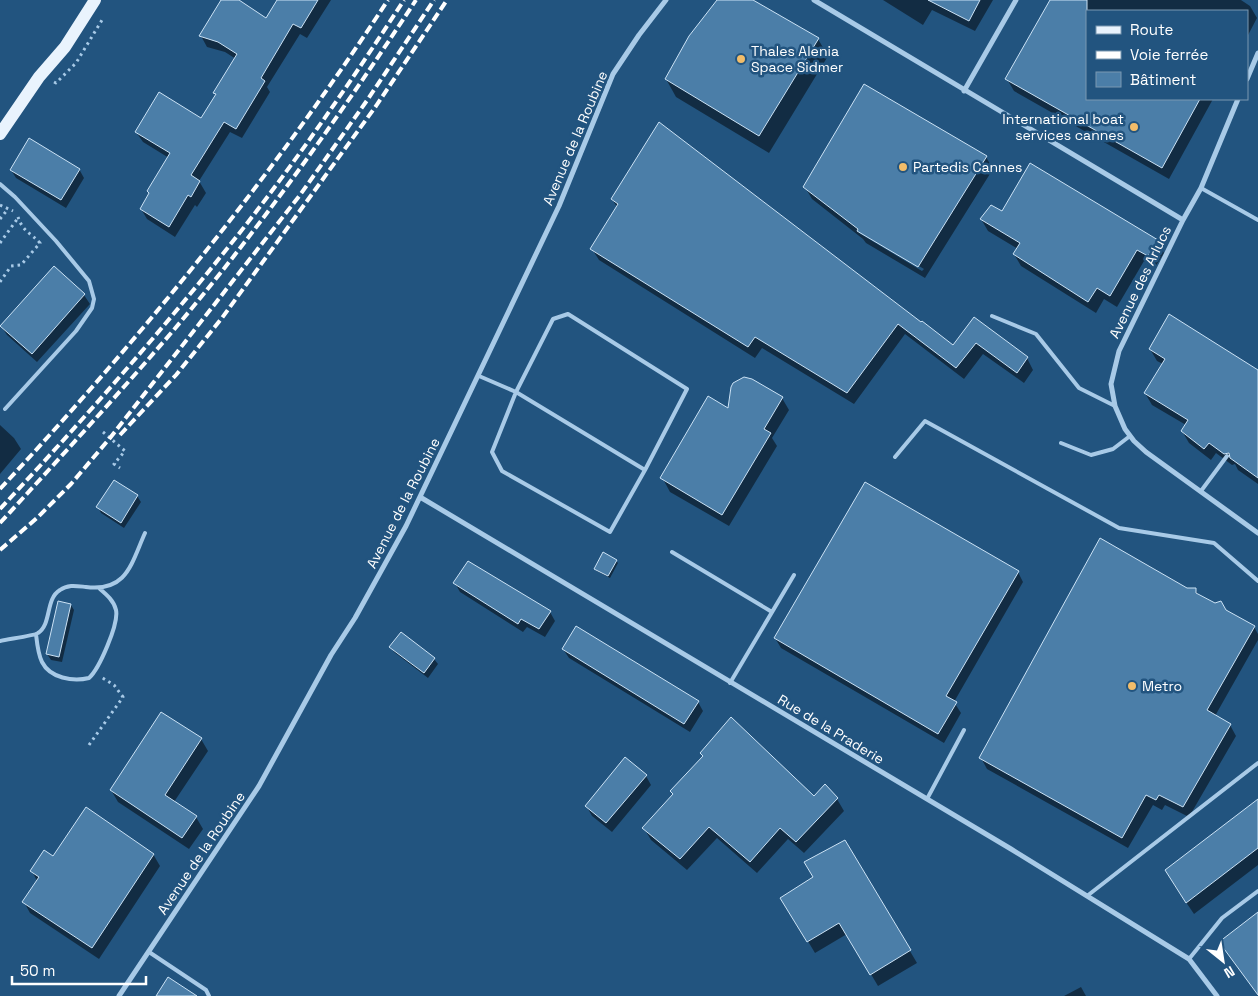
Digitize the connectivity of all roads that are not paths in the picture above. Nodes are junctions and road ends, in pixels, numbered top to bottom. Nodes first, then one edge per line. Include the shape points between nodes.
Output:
1 (95, 0) edge
2 (666, 0) edge
3 (814, 0) edge
4 (1016, 0) edge
5 (1258, 52) edge
6 (1248, 77) edge
7 (964, 91) junction
8 (1238, 100) edge
9 (0, 134) edge
10 (0, 184) edge
11 (1201, 188) junction
12 (1182, 220) junction
13 (1258, 220) edge
14 (992, 316) dead end
15 (479, 376) junction
16 (516, 392) junction
17 (1116, 406) junction
18 (5, 409) dead end
19 (1130, 436) junction
20 (1061, 443) dead end
21 (1227, 456) dead end
22 (895, 457) dead end
23 (645, 470) junction
24 (1201, 491) junction
25 (420, 497) junction
26 (145, 533) dead end
27 (1258, 533) edge
28 (672, 552) dead end
29 (794, 575) dead end
30 (1258, 581) edge
31 (100, 589) junction
32 (772, 612) junction
33 (36, 634) junction
34 (0, 641) edge
35 (730, 683) junction
36 (964, 730) dead end
37 (1258, 763) edge
38 (927, 799) junction
39 (1258, 891) edge
40 (1087, 896) junction
41 (149, 952) junction
42 (1189, 959) junction
43 (119, 996) edge
44 (209, 996) edge
45 (1217, 996) edge

1 - 9 main road via 65,47
2 - 15 street, Avenue de la Roubine via 613,74 559,206
3 - 7 street, Avenue des Arlucs
4 - 7 street
5 - 6 street
7 - 12 street, Avenue des Arlucs
8 - 11 street
10 - 18 lane via 89,280 94,299 92,308 76,331
11 - 12 street
11 - 13 lane
12 - 17 street, Avenue des Arlucs via 1119,351 1111,384
14 - 17 lane via 1036,334 1079,388
15 - 16 lane
15 - 25 street, Avenue de la Roubine
16 - 23 lane
16 - 23 lane via 492,452 502,471 610,532
16 - 23 lane via 554,319 568,314 687,389
17 - 19 street, Avenue des Arlucs
19 - 20 lane via 1113,449 1091,455
19 - 24 street, Avenue des Arlucs via 1146,452
21 - 24 lane
22 - 30 lane via 925,421 1119,528 1214,543
24 - 27 street, Avenue des Arlucs
25 - 35 street, Rue de la Praderie
25 - 41 street, Avenue de la Roubine via 259,786
26 - 31 lane via 124,576
28 - 32 lane
29 - 32 lane
31 - 33 lane via 71,586 56,592 44,626
31 - 33 lane via 112,602 117,616 101,659 89,678 75,680 53,674 42,662
32 - 35 lane
33 - 34 lane
35 - 38 street, Rue de la Praderie
36 - 38 lane
37 - 40 lane
38 - 40 street, Rue de la Praderie
39 - 42 lane via 1222,918
40 - 42 street, Rue de la Praderie
41 - 43 street, Avenue de la Roubine
41 - 44 lane via 206,990
42 - 45 street, Rue de la Praderie

